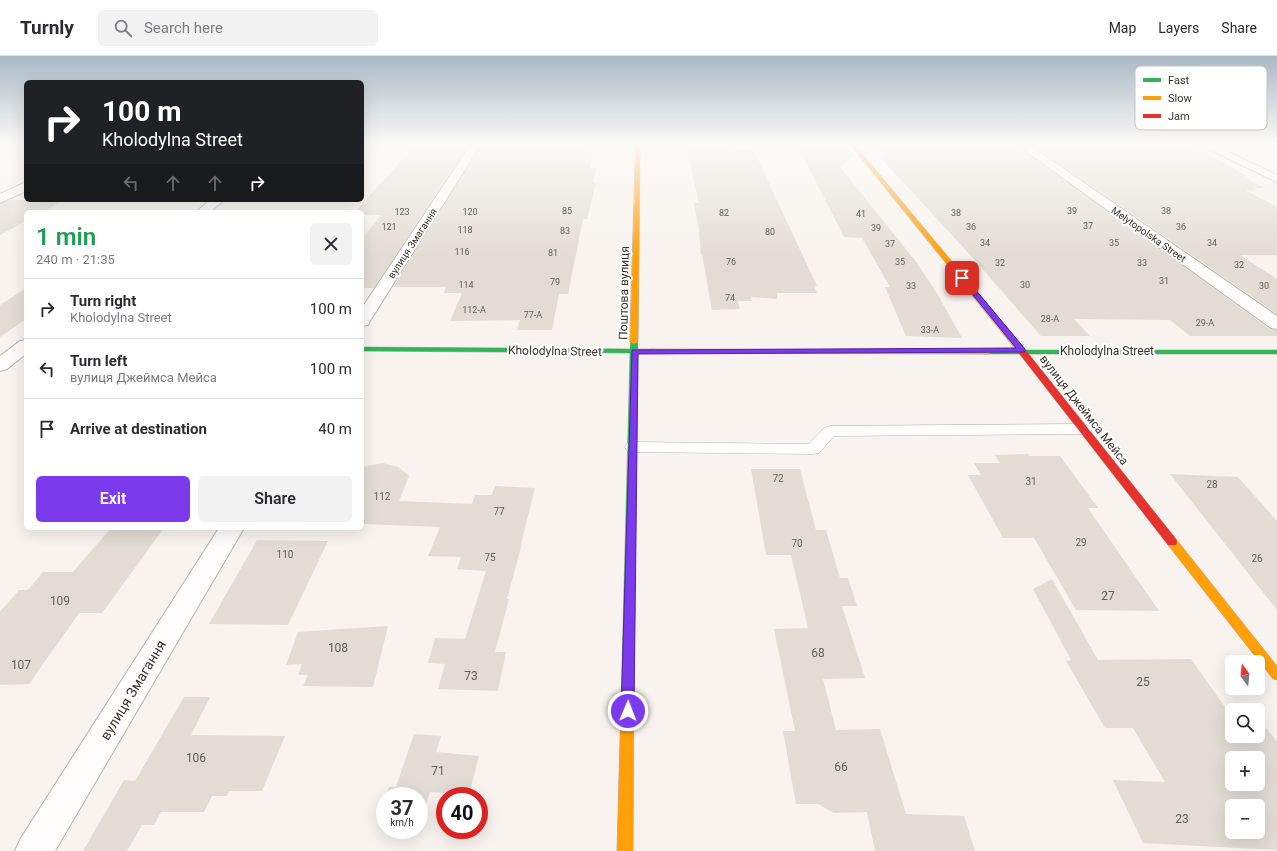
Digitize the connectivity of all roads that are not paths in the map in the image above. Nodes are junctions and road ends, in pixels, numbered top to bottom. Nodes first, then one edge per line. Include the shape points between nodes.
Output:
1 (452, 181) edge
2 (637, 181) edge
3 (882, 181) edge
4 (1074, 181) edge
5 (24, 187) edge
6 (0, 199) edge
7 (215, 202) edge
8 (205, 210) edge
9 (364, 318) edge
10 (1277, 324) edge
11 (24, 347) edge
12 (0, 348) edge
13 (364, 349) edge
14 (635, 351) junction
15 (1022, 351) junction
16 (1277, 352) edge
17 (0, 365) edge
18 (1084, 430) junction
19 (633, 447) junction
20 (231, 530) edge
21 (1277, 675) edge
22 (34, 851) edge
23 (625, 851) edge

1 - 9 street, вулиця Змагання
2 - 14 street, Поштова вулиця
3 - 15 street, вулиця Джеймса Мейса
4 - 10 street, Melytopolska Street
5 - 6 street
7 - 8 street
11 - 12 street
11 - 17 street
13 - 14 street, Kholodylna Street
14 - 15 street, Kholodylna Street
14 - 19 street, Поштова вулиця
15 - 16 street, Kholodylna Street
15 - 18 street, вулиця Джеймса Мейса
18 - 19 lane via 830,431 813,449
18 - 21 street, вулиця Джеймса Мейса
19 - 23 street, Поштова вулиця
20 - 22 street, вулиця Змагання

